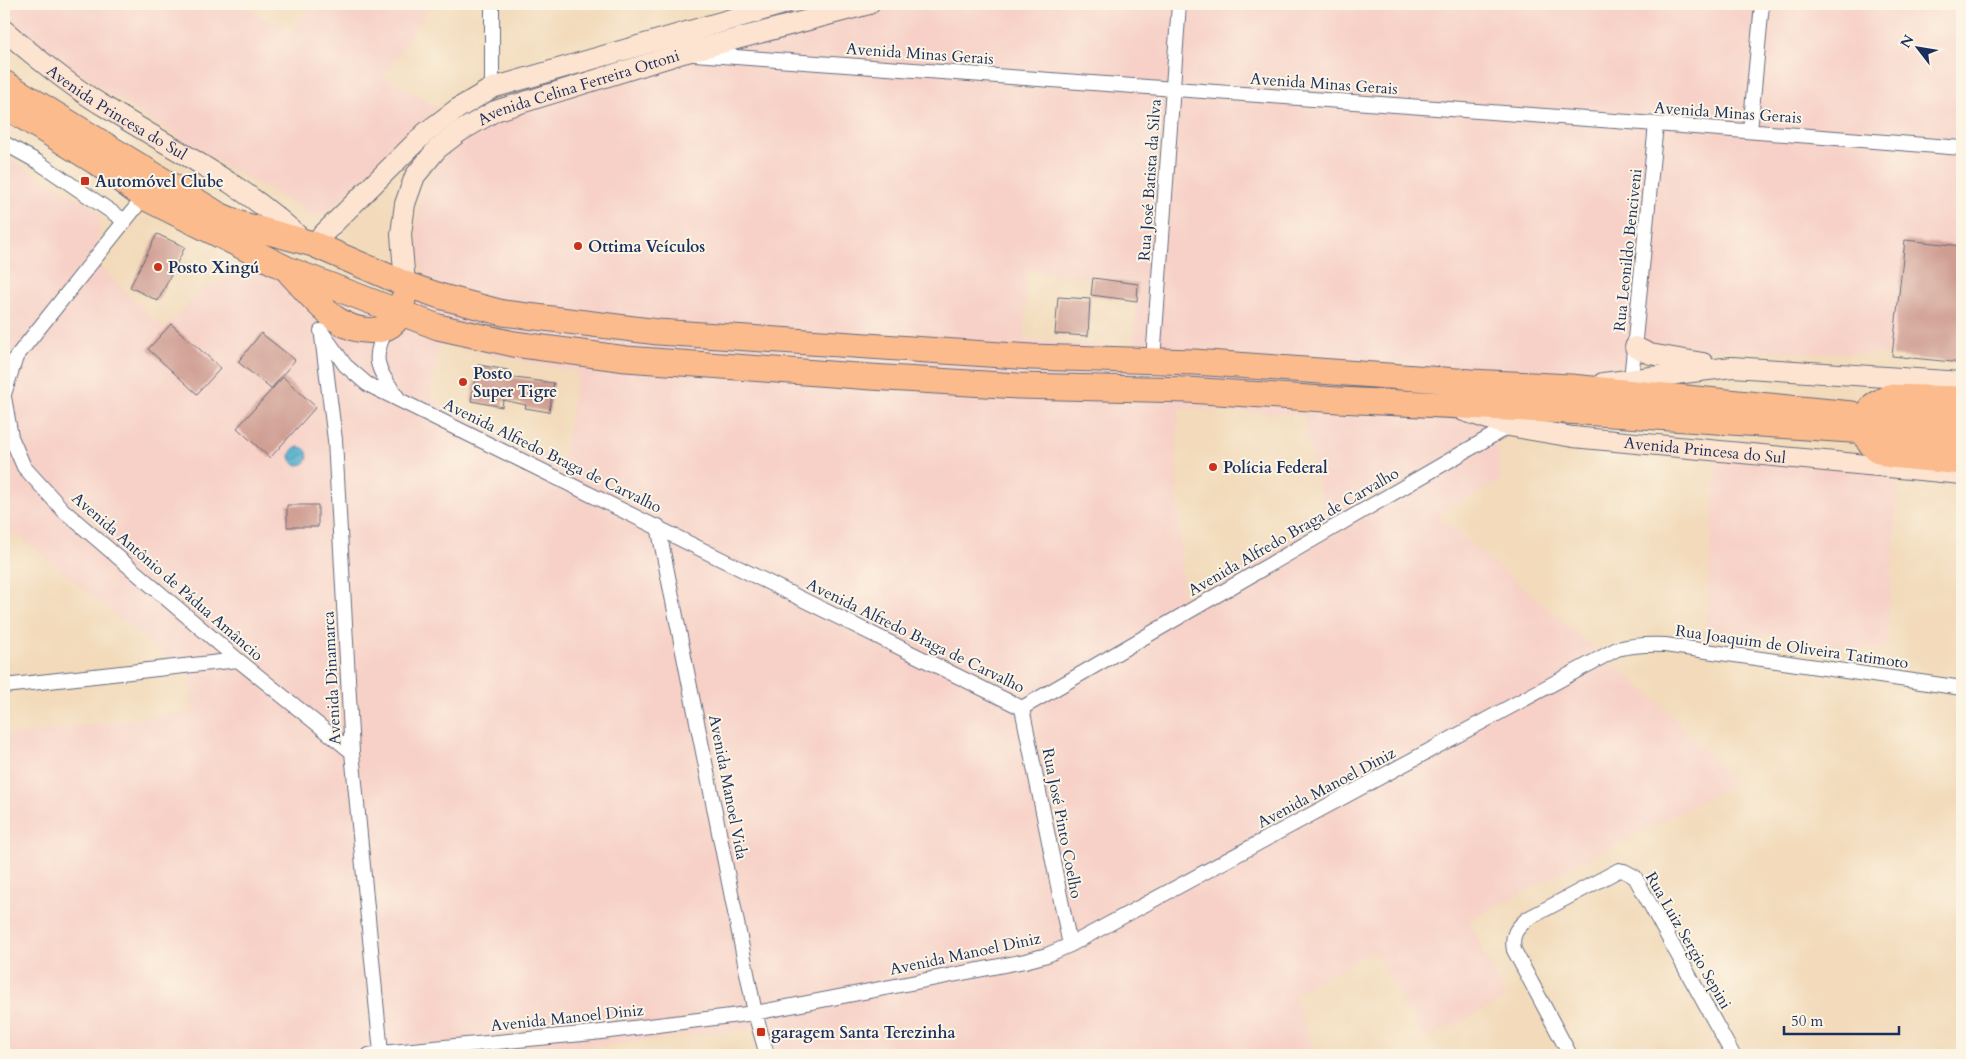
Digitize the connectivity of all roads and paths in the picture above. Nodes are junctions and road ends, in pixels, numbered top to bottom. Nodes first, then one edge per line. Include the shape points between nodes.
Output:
1 (492, 4) edge
2 (784, 4) edge
3 (869, 4) edge
4 (1180, 4) edge
5 (1762, 4) edge
6 (4, 30) edge
7 (683, 53) junction
8 (4, 83) edge
9 (492, 88) junction
10 (1173, 90) junction
11 (4, 105) edge
12 (1656, 124) junction
13 (1750, 131) junction
14 (4, 143) edge
15 (1962, 148) edge
16 (144, 197) junction
17 (125, 221) junction
18 (309, 243) junction
19 (287, 269) junction
20 (405, 284) junction
21 (315, 302) junction
22 (394, 320) junction
23 (321, 331) junction
24 (1635, 347) junction
25 (1153, 360) junction
26 (1732, 367) junction
27 (1631, 380) junction
28 (1962, 382) edge
29 (1571, 387) junction
30 (4, 396) edge
31 (398, 398) junction
32 (1962, 398) edge
33 (1451, 406) junction
34 (1962, 422) edge
35 (1866, 423) junction
36 (1509, 426) junction
37 (1962, 441) edge
38 (1962, 462) edge
39 (1962, 474) edge
40 (658, 526) junction
41 (1617, 650) joint
42 (238, 660) junction
43 (4, 686) edge
44 (1962, 688) edge
45 (1022, 708) junction
46 (352, 752) junction
47 (1070, 945) junction
48 (756, 1012) junction
49 (375, 1054) edge
50 (1733, 1054) edge
51 (767, 1055) edge
52 (1570, 1055) edge

1 - 9 street
2 - 9 main road, Avenida Celina Ferreira Ottoni
3 - 7 main road, Avenida Celina Ferreira Ottoni
4 - 10 street, Rua José Batista da Silva
5 - 13 street
6 - 18 main road, Avenida Princesa do Sul via 32,55 104,107 235,185
7 - 10 street, Avenida Minas Gerais
7 - 20 main road, Avenida Celina Ferreira Ottoni via 495,110 437,149 414,176 405,204 401,234
8 - 18 highway via 219,214 240,224
9 - 18 main road, Avenida Celina Ferreira Ottoni via 425,133
10 - 12 street, Avenida Minas Gerais
10 - 25 street, Rua José Batista da Silva
11 - 16 highway via 96,162
12 - 13 street, Avenida Minas Gerais
12 - 24 street, Rua Leonildo Benciveni
13 - 15 street, Avenida Minas Gerais
14 - 17 street
16 - 17 street, Avenida Antônio de Pádua Amâncio
16 - 19 highway
17 - 30 street, Avenida Antônio de Pádua Amâncio via 16,357
18 - 20 highway
19 - 21 highway
19 - 22 highway
20 - 22 highway
20 - 25 highway via 503,313 658,332 1032,357
21 - 22 highway via 350,326 376,330
21 - 23 street, Avenida Dinamarca
22 - 31 street via 379,343 377,353 384,377
22 - 33 highway via 514,344 626,359 979,384 1188,390
23 - 31 street, Avenida Alfredo Braga de Carvalho via 336,355 355,375
23 - 46 street, Avenida Dinamarca via 335,440
24 - 26 main road via 1666,358
24 - 27 street, Rua Leonildo Benciveni
25 - 29 highway
26 - 27 main road
26 - 28 main road
27 - 29 main road
29 - 35 highway
30 - 42 street, Avenida Antônio de Pádua Amâncio via 11,437 24,468 63,510
31 - 40 street, Avenida Alfredo Braga de Carvalho
32 - 35 highway via 1889,397 1874,405
33 - 35 highway
33 - 36 main road, Avenida Princesa do Sul
34 - 35 highway
35 - 37 highway
35 - 38 highway via 1869,442 1890,455
36 - 39 main road, Avenida Princesa do Sul via 1573,438
36 - 45 street, Avenida Alfredo Braga de Carvalho
40 - 45 street, Avenida Alfredo Braga de Carvalho
40 - 48 street, Avenida Manoel Vida
41 - 44 street, Rua Joaquim de Oliveira Tatimoto via 1633,645 1664,645
41 - 47 street, Avenida Manoel Diniz
42 - 43 street
42 - 46 street, Avenida Antônio de Pádua Amâncio
45 - 47 street, Rua José Pinto Coelho
46 - 49 street, Avenida Dinamarca
47 - 48 street, Avenida Manoel Diniz via 1025,961
48 - 49 street, Avenida Manoel Diniz via 593,1033
48 - 51 street, Avenida Manoel Vida
50 - 52 street, Rua Luiz Sergio Sepini via 1635,878 1619,870 1527,919 1516,928 1512,939 1514,950

